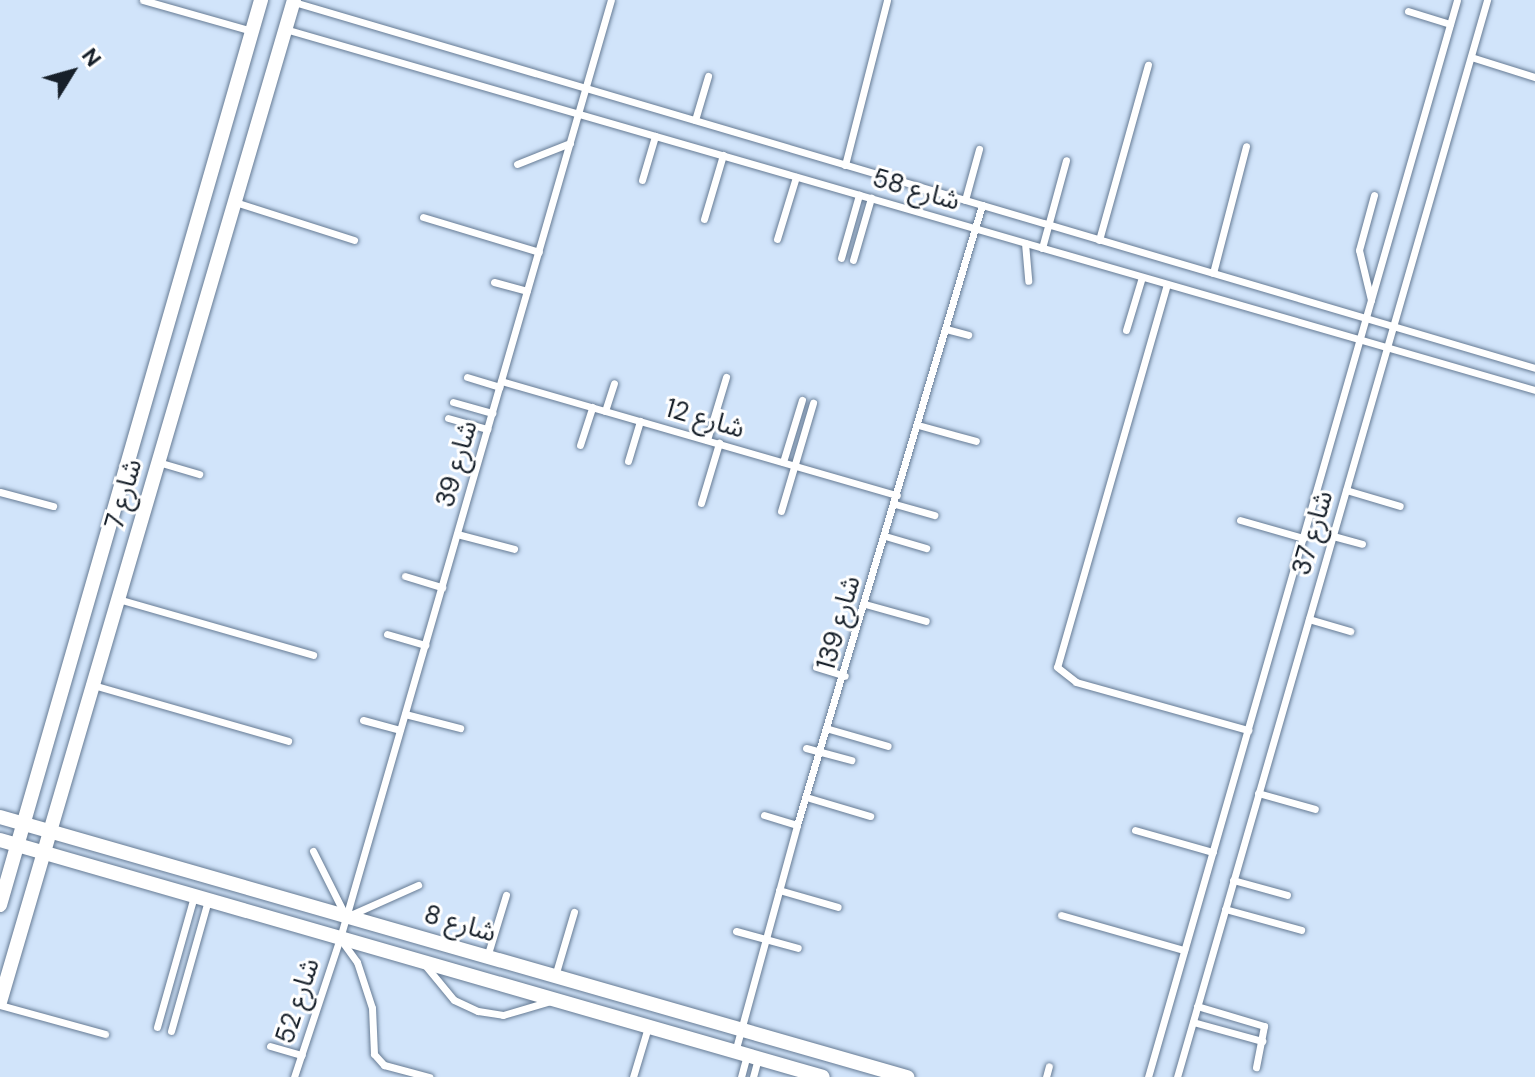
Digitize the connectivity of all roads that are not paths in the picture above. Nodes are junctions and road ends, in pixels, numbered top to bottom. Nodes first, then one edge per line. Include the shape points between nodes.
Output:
1 (143, 0) edge
2 (261, 0) edge
3 (611, 0) edge
4 (887, 0) edge
5 (1457, 0) edge
6 (1487, 0) edge
7 (293, 1) edge
8 (1408, 11) dead end
9 (1450, 24) junction
10 (285, 29) junction
11 (252, 31) junction
12 (1471, 57) junction
13 (1148, 65) dead end
14 (708, 76) dead end
15 (1535, 77) edge
16 (586, 88) junction
17 (579, 114) junction
18 (695, 120) junction
19 (655, 136) junction
20 (570, 143) junction
21 (1246, 146) dead end
22 (979, 149) dead end
23 (723, 155) junction
24 (1066, 160) dead end
25 (517, 164) dead end
26 (845, 165) junction
27 (796, 177) junction
28 (642, 180) dead end
29 (859, 195) junction
30 (1374, 195) dead end
31 (871, 198) junction
32 (965, 200) junction
33 (235, 202) junction
34 (982, 205) junction
35 (423, 217) dead end
36 (704, 219) dead end
37 (1048, 225) junction
38 (975, 228) junction
39 (777, 239) dead end
40 (354, 240) dead end
41 (1099, 240) junction
42 (1025, 243) junction
43 (1042, 248) junction
44 (539, 252) junction
45 (841, 258) dead end
46 (853, 260) dead end
47 (1213, 273) junction
48 (1142, 277) junction
49 (1028, 281) dead end
50 (494, 282) dead end
51 (1167, 284) junction
52 (527, 291) junction
53 (1371, 300) junction
54 (1366, 318) junction
55 (1393, 326) junction
56 (946, 329) junction
57 (1126, 330) dead end
58 (968, 335) dead end
59 (1360, 339) junction
60 (1387, 347) junction
61 (1535, 368) edge
62 (467, 377) dead end
63 (726, 377) dead end
64 (614, 383) dead end
65 (501, 384) junction
66 (1535, 390) edge
67 (802, 400) dead end
68 (453, 402) dead end
69 (813, 403) dead end
70 (592, 407) junction
71 (605, 411) junction
72 (492, 413) junction
73 (448, 418) dead end
74 (640, 421) junction
75 (918, 425) junction
76 (487, 429) junction
77 (707, 440) junction
78 (976, 441) dead end
79 (719, 443) junction
80 (580, 445) dead end
81 (628, 461) dead end
82 (158, 462) junction
83 (783, 462) junction
84 (794, 465) junction
85 (199, 474) dead end
86 (1346, 490) junction
87 (0, 492) edge
88 (897, 495) junction
89 (701, 503) dead end
90 (895, 504) junction
91 (53, 506) dead end
92 (1400, 506) dead end
93 (781, 511) dead end
94 (934, 515) dead end
95 (1240, 520) dead end
96 (457, 534) junction
97 (885, 536) junction
98 (1333, 536) junction
99 (1303, 538) junction
100 (1362, 544) dead end
101 (926, 548) dead end
102 (514, 549) dead end
103 (405, 576) dead end
104 (442, 587) junction
105 (118, 599) junction
106 (865, 604) junction
107 (1309, 619) junction
108 (926, 621) dead end
109 (1350, 631) dead end
110 (387, 634) dead end
111 (425, 645) junction
112 (313, 655) dead end
113 (816, 667) dead end
114 (845, 676) junction
115 (93, 685) junction
116 (405, 714) junction
117 (363, 720) dead end
118 (460, 728) dead end
119 (829, 729) junction
120 (400, 730) junction
121 (1248, 730) junction
122 (288, 741) dead end
123 (888, 746) dead end
124 (806, 748) dead end
125 (822, 752) junction
126 (851, 760) dead end
127 (1258, 793) junction
128 (806, 797) junction
129 (1315, 809) dead end
130 (764, 815) dead end
131 (870, 816) dead end
132 (0, 817) edge
133 (24, 824) junction
134 (797, 825) junction
135 (1135, 830) dead end
136 (50, 832) junction
137 (0, 840) edge
138 (17, 845) junction
139 (313, 851) dead end
140 (1213, 852) junction
141 (44, 853) junction
142 (1233, 880) junction
143 (418, 885) dead end
144 (779, 890) junction
145 (506, 895) dead end
146 (1287, 895) dead end
147 (201, 898) junction
148 (0, 905) edge
149 (838, 907) dead end
150 (1225, 909) junction
151 (574, 912) dead end
152 (1061, 915) dead end
153 (346, 917) junction
154 (1301, 930) dead end
155 (736, 931) dead end
156 (340, 938) junction
157 (766, 939) junction
158 (798, 948) dead end
159 (1184, 950) junction
160 (487, 957) junction
161 (422, 960) junction
162 (555, 976) junction
163 (552, 1000) junction
164 (0, 1003) edge
165 (1197, 1006) junction
166 (1193, 1022) junction
167 (157, 1027) dead end
168 (648, 1027) junction
169 (741, 1030) junction
170 (171, 1031) dead end
171 (105, 1034) dead end
172 (1262, 1041) junction
173 (270, 1046) dead end
174 (302, 1055) junction
175 (747, 1055) junction
176 (1049, 1066) dead end
177 (1256, 1067) dead end
178 (294, 1077) edge
179 (429, 1077) edge
180 (633, 1077) edge
181 (741, 1077) edge
182 (753, 1077) edge
183 (823, 1077) edge
184 (907, 1077) edge
185 (1046, 1077) edge
186 (1148, 1077) edge
187 (1177, 1077) edge

1 - 11 lane
2 - 11 street, شارع 7
3 - 16 lane, شارع 39
4 - 26 lane
5 - 9 lane, شارع 37
6 - 12 lane, شارع 37
7 - 10 street, شارع 7
7 - 16 lane, شارع 58
8 - 9 lane
9 - 53 lane, شارع 37
10 - 17 lane, شارع 58
10 - 33 street, شارع 7
11 - 133 street, شارع 7
12 - 15 lane
12 - 55 lane, شارع 37
13 - 41 lane
14 - 18 lane
16 - 17 lane, شارع 39
16 - 18 lane, شارع 58
17 - 19 lane, شارع 58
17 - 20 lane, شارع 39
18 - 26 lane, شارع 58
19 - 23 lane, شارع 58
19 - 28 lane
20 - 25 lane
20 - 44 lane, شارع 39
21 - 47 lane
22 - 32 lane
23 - 27 lane, شارع 58
23 - 36 lane
24 - 37 lane
26 - 32 lane, شارع 58
27 - 29 lane, شارع 58
27 - 39 lane
29 - 31 lane, شارع 58
29 - 45 lane
30 - 53 lane via 1359,250
31 - 38 lane, شارع 58
31 - 46 lane
32 - 34 lane, شارع 58
33 - 40 lane
33 - 82 street, شارع 7
34 - 37 lane, شارع 58
34 - 38 lane, شارع 139
35 - 44 lane
37 - 41 lane, شارع 58
37 - 43 lane
38 - 42 lane, شارع 58
38 - 56 lane, شارع 139
41 - 47 lane, شارع 58
42 - 43 lane, شارع 58
42 - 49 lane
43 - 48 lane, شارع 58
44 - 52 lane, شارع 39
47 - 54 lane, شارع 58
48 - 51 lane, شارع 58
48 - 57 lane
50 - 52 lane
51 - 59 lane, شارع 58
51 - 121 lane via 1057,667 1076,682
52 - 65 lane, شارع 39
53 - 54 lane, شارع 37
54 - 55 lane, شارع 58
54 - 59 lane, شارع 37
55 - 60 lane, شارع 37
55 - 61 lane, شارع 58
56 - 58 lane
56 - 75 lane, شارع 139
59 - 60 lane, شارع 58
59 - 99 lane, شارع 37
60 - 66 lane, شارع 58
60 - 86 lane, شارع 37
62 - 65 lane, شارع 12
63 - 77 lane
64 - 71 lane
65 - 70 lane, شارع 12
65 - 72 lane, شارع 39
67 - 83 lane
68 - 72 lane
69 - 84 lane
70 - 71 lane, شارع 12
70 - 80 lane
71 - 74 lane, شارع 12
72 - 76 lane, شارع 39
73 - 76 lane
74 - 77 lane, شارع 12
74 - 81 lane
75 - 78 lane
75 - 88 lane, شارع 139
76 - 96 lane, شارع 39
77 - 79 lane, شارع 12
79 - 83 lane, شارع 12
79 - 89 lane
82 - 85 lane
82 - 105 street, شارع 7
83 - 84 lane, شارع 12
84 - 88 lane, شارع 12
84 - 93 lane
86 - 92 lane
86 - 98 lane, شارع 37
87 - 91 lane
88 - 90 lane, شارع 139
90 - 94 lane
90 - 97 lane, شارع 139
95 - 99 lane
96 - 102 lane
96 - 104 lane, شارع 39
97 - 101 lane
97 - 106 lane, شارع 139
98 - 100 lane
98 - 107 lane, شارع 37
99 - 121 lane, شارع 37
103 - 104 lane
104 - 111 lane, شارع 39
105 - 112 lane
105 - 115 street, شارع 7
106 - 108 lane
106 - 114 lane, شارع 139
107 - 109 lane
107 - 127 lane, شارع 37
110 - 111 lane
111 - 116 lane, شارع 39
113 - 114 lane
114 - 119 lane, شارع 139
115 - 122 lane
115 - 136 street, شارع 7
116 - 118 lane
116 - 120 lane, شارع 39
117 - 120 lane
119 - 123 lane
119 - 125 lane, شارع 139
120 - 153 lane, شارع 39
121 - 140 lane, شارع 37
124 - 125 lane
125 - 126 lane
125 - 128 lane, شارع 139
127 - 129 lane
127 - 142 lane, شارع 37
128 - 131 lane
128 - 134 lane, شارع 139
130 - 134 lane
132 - 133 street, شارع 8
133 - 136 street, شارع 8
133 - 138 street, شارع 7
134 - 144 lane, شارع 139
135 - 140 lane
136 - 141 street, شارع 7
136 - 153 street, شارع 8
137 - 138 street, شارع 8
138 - 141 street, شارع 8
138 - 148 street, شارع 7
139 - 153 lane
140 - 159 lane, شارع 37
141 - 147 street, شارع 8
141 - 164 street, شارع 7
142 - 146 lane
142 - 150 lane, شارع 37
143 - 153 lane
144 - 149 lane
144 - 157 lane, شارع 139
145 - 160 lane
147 - 156 street, شارع 8
147 - 167 lane
147 - 170 lane
150 - 154 lane
150 - 165 lane, شارع 37
151 - 162 lane
152 - 159 lane
153 - 156 lane, شارع 39
153 - 160 street, شارع 8
155 - 157 lane
156 - 161 street, شارع 8
156 - 174 lane, شارع 52
156 - 179 lane via 357,962 372,1008 374,1054 384,1065
157 - 158 lane
157 - 169 lane, شارع 139
159 - 186 lane, شارع 37
160 - 162 street, شارع 8
161 - 163 street, شارع 8
161 - 163 lane via 454,1000 478,1011 516,1013
162 - 169 street, شارع 8
163 - 168 street, شارع 8
164 - 171 lane
165 - 166 lane, شارع 37
165 - 172 lane via 1265,1028
166 - 172 lane
166 - 187 lane, شارع 37
168 - 175 street, شارع 8
168 - 180 lane
169 - 175 lane, شارع 139
169 - 184 street, شارع 8
172 - 177 lane
173 - 174 lane
174 - 178 lane, شارع 52
175 - 181 lane
175 - 182 lane
175 - 183 street, شارع 8
176 - 185 lane

